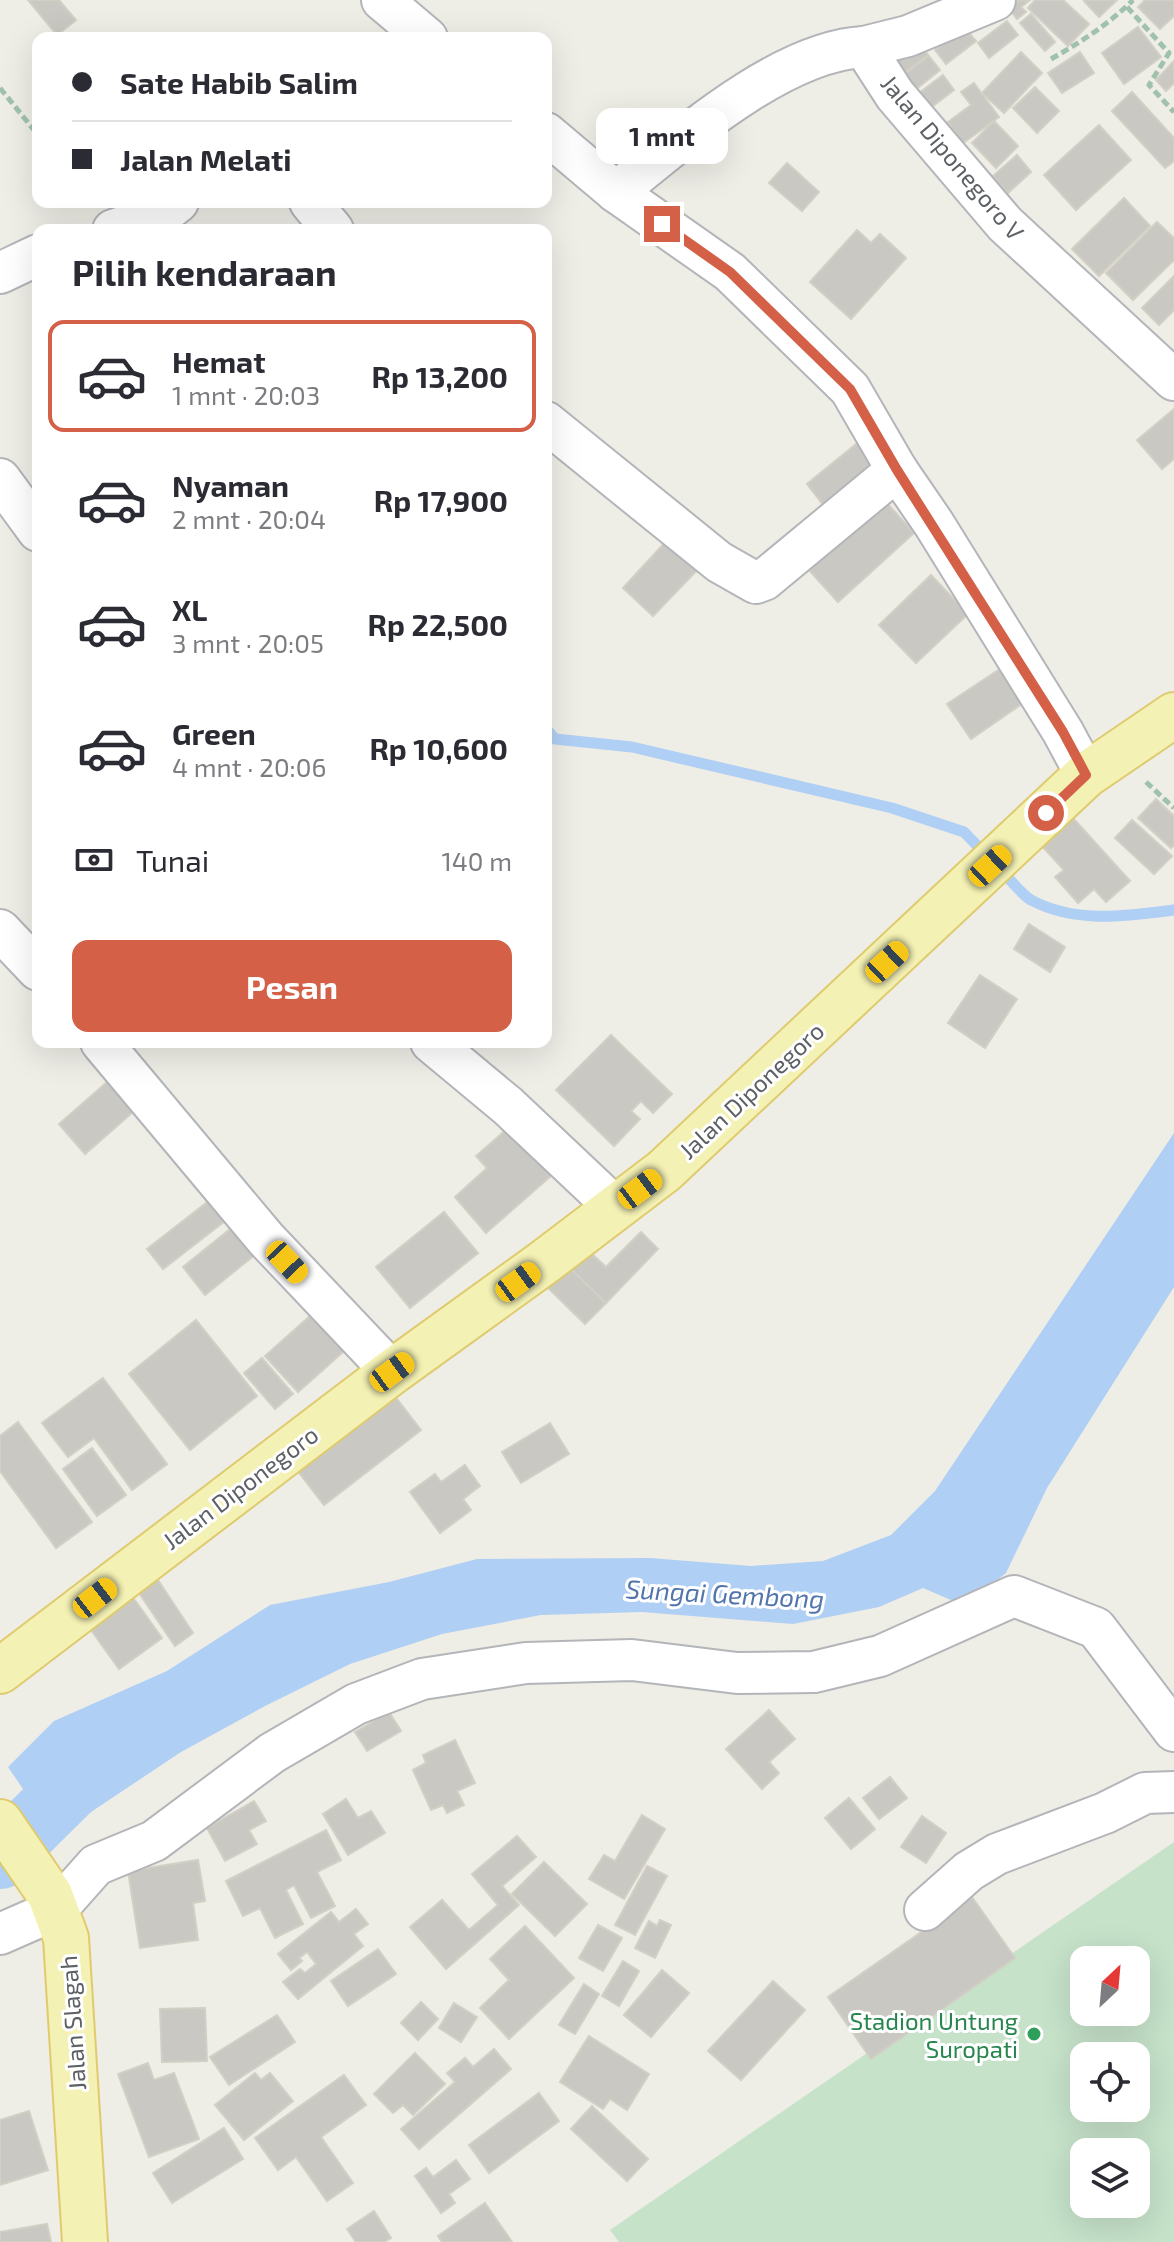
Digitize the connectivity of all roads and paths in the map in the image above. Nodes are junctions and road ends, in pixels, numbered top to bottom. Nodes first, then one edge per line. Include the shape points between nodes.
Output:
1 (995, 0) edge
2 (1133, 0) edge
3 (1127, 7) junction
4 (878, 42) junction
5 (1051, 59) dead end
6 (0, 88) edge
7 (1174, 112) edge
8 (32, 128) edge
9 (552, 138) edge
10 (616, 192) junction
11 (170, 208) edge
12 (315, 208) edge
13 (131, 224) edge
14 (328, 224) edge
15 (32, 258) edge
16 (0, 273) edge
17 (1174, 380) edge
18 (552, 427) edge
19 (897, 470) junction
20 (0, 479) edge
21 (32, 523) edge
22 (1174, 715) edge
23 (1086, 775) junction
24 (0, 930) edge
25 (32, 964) edge
26 (106, 1048) edge
27 (438, 1048) edge
28 (615, 1207) junction
29 (392, 1372) junction
30 (0, 1671) edge
31 (1174, 1731) edge
32 (1174, 1792) edge
33 (0, 1822) edge
34 (53, 1902) junction
35 (925, 1910) dead end
36 (0, 1934) edge
37 (85, 2242) edge

1 - 4 street via 908,36
2 - 3 path
3 - 5 path
3 - 7 path via 1169,53 1149,85
4 - 10 street via 800,63 728,106
4 - 17 street, Jalan Diponegoro V via 895,95 1005,224
6 - 8 path
9 - 10 street
10 - 19 street via 730,272 850,389
11 - 13 street
12 - 14 street
15 - 16 street
18 - 19 street via 719,562 756,583
19 - 23 street
20 - 21 street
22 - 23 main road, Jalan Diponegoro
23 - 28 main road, Jalan Diponegoro via 711,1129
24 - 25 street
26 - 29 street via 266,1239
27 - 28 street
28 - 29 main road, Jalan Diponegoro
29 - 30 main road, Jalan Diponegoro
31 - 34 street via 1096,1628 1014,1596 880,1656 814,1672 737,1673 632,1660 526,1663 422,1679 356,1704 272,1753 154,1841 96,1865
32 - 35 street via 1145,1793 997,1854
33 - 34 main road, Jalan Slagah
34 - 36 street
34 - 37 main road, Jalan Slagah via 66,1938 69,1969

